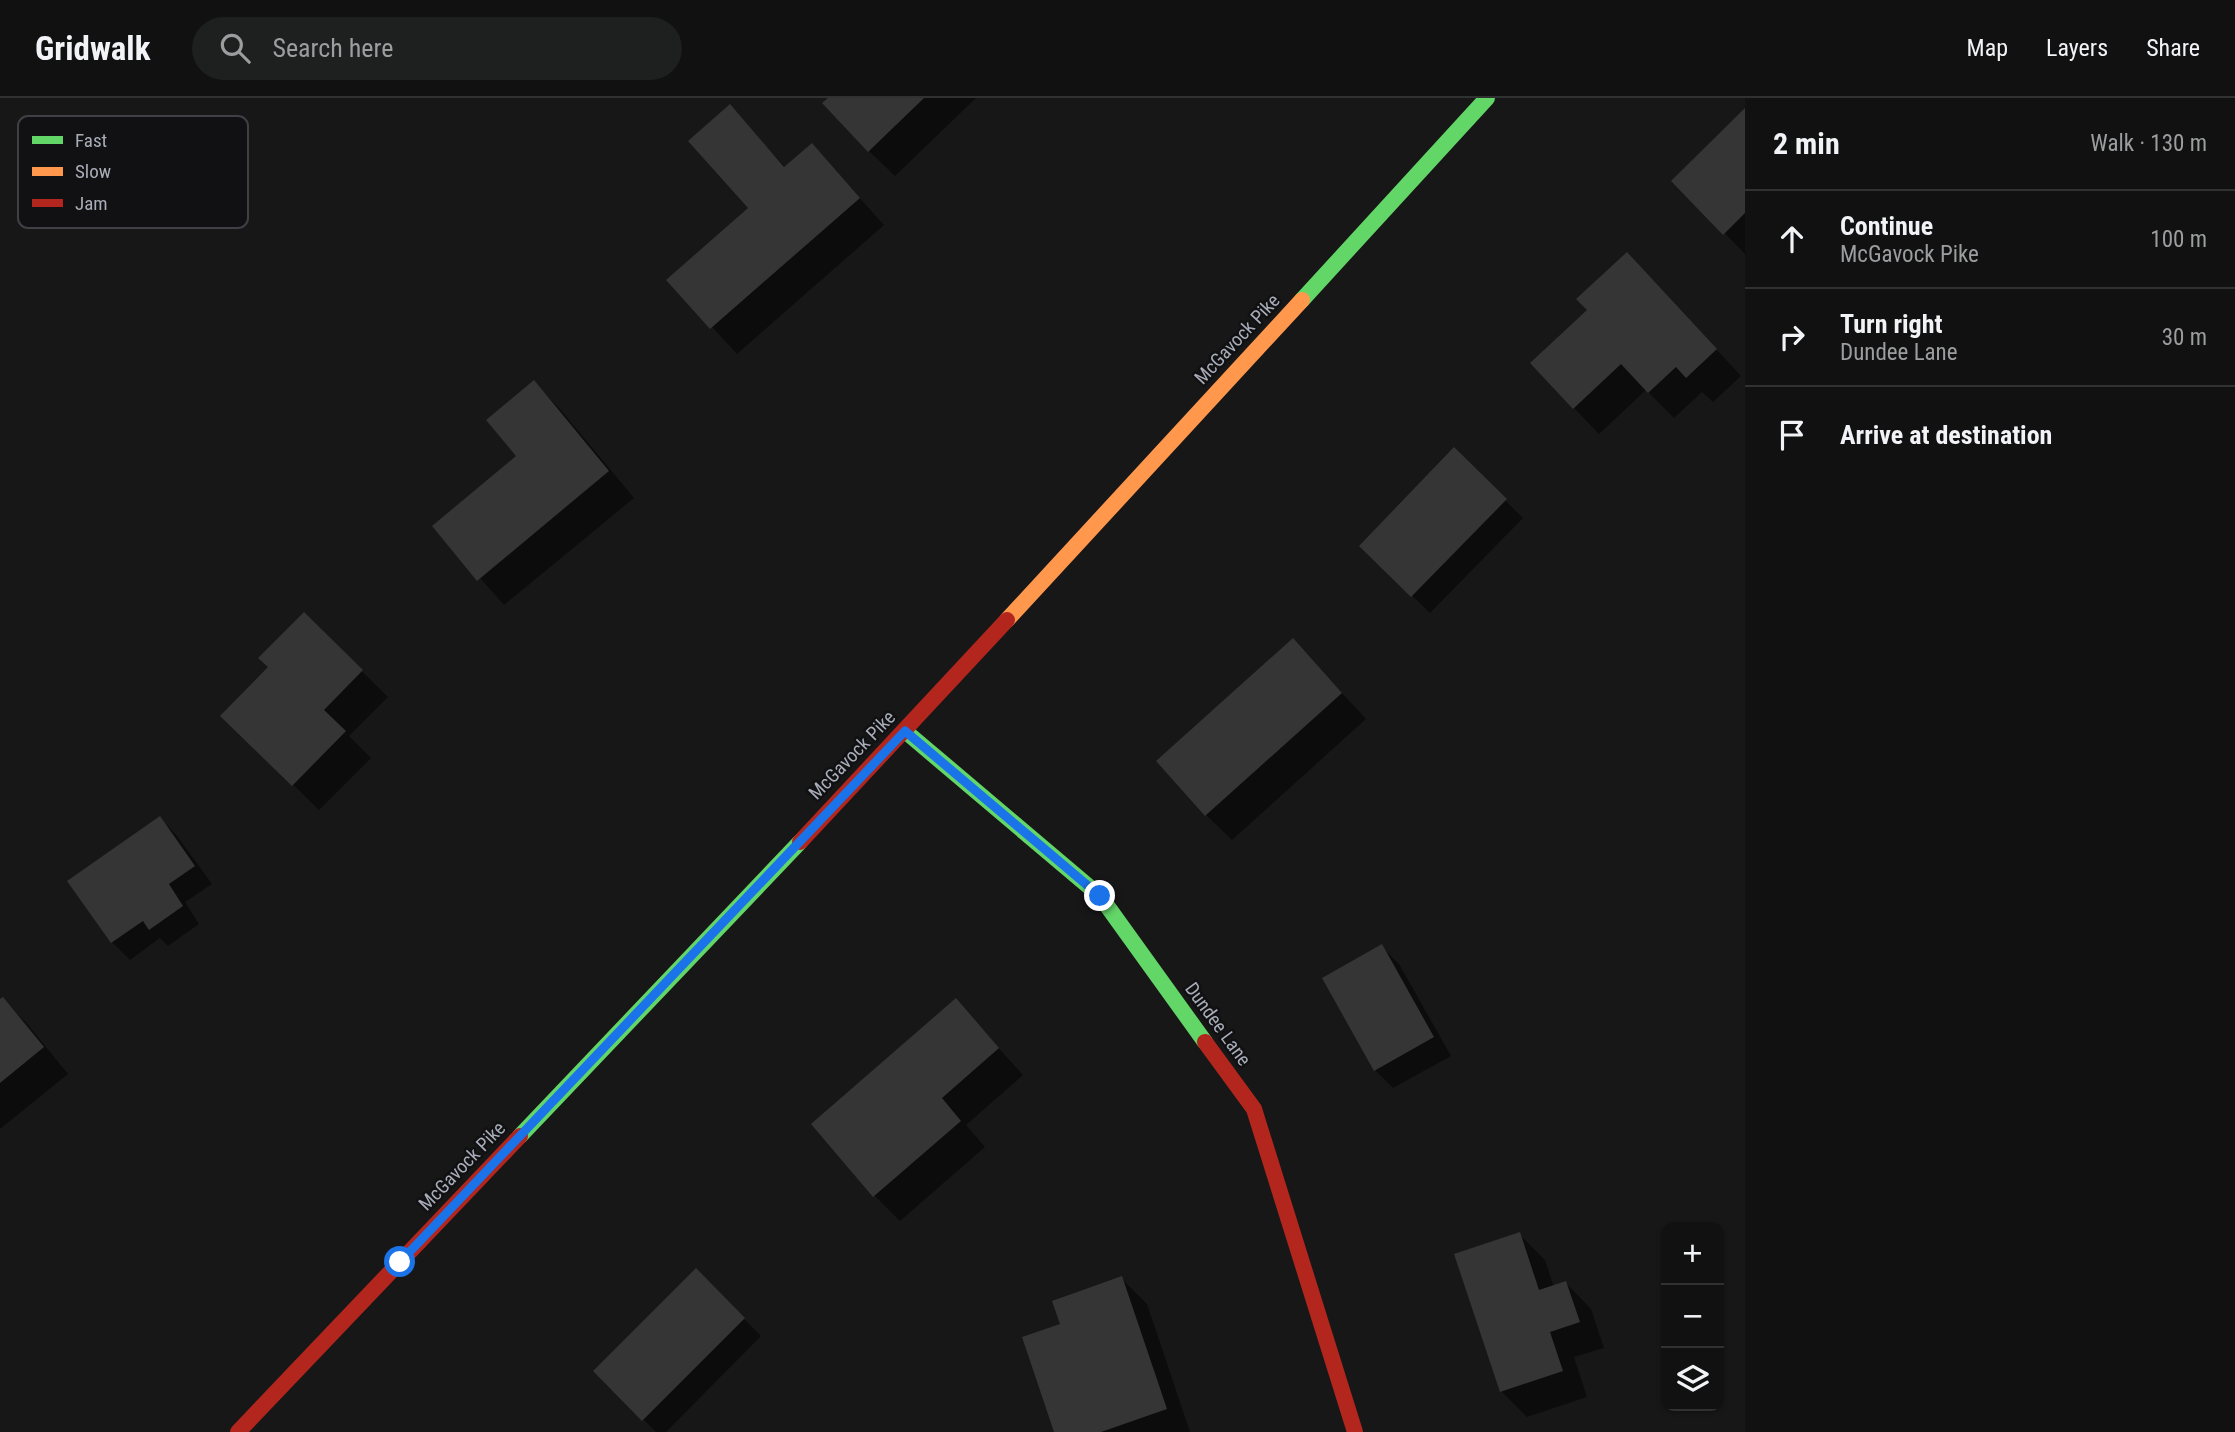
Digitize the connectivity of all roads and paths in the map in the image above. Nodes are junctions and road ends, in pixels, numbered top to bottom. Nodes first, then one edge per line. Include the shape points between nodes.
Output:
1 (1487, 98) edge
2 (905, 731) junction
3 (238, 1432) edge
4 (1355, 1432) edge

1 - 2 main road, McGavock Pike
2 - 3 main road, McGavock Pike
2 - 4 main road, Dundee Lane via 1100,896 1254,1109

